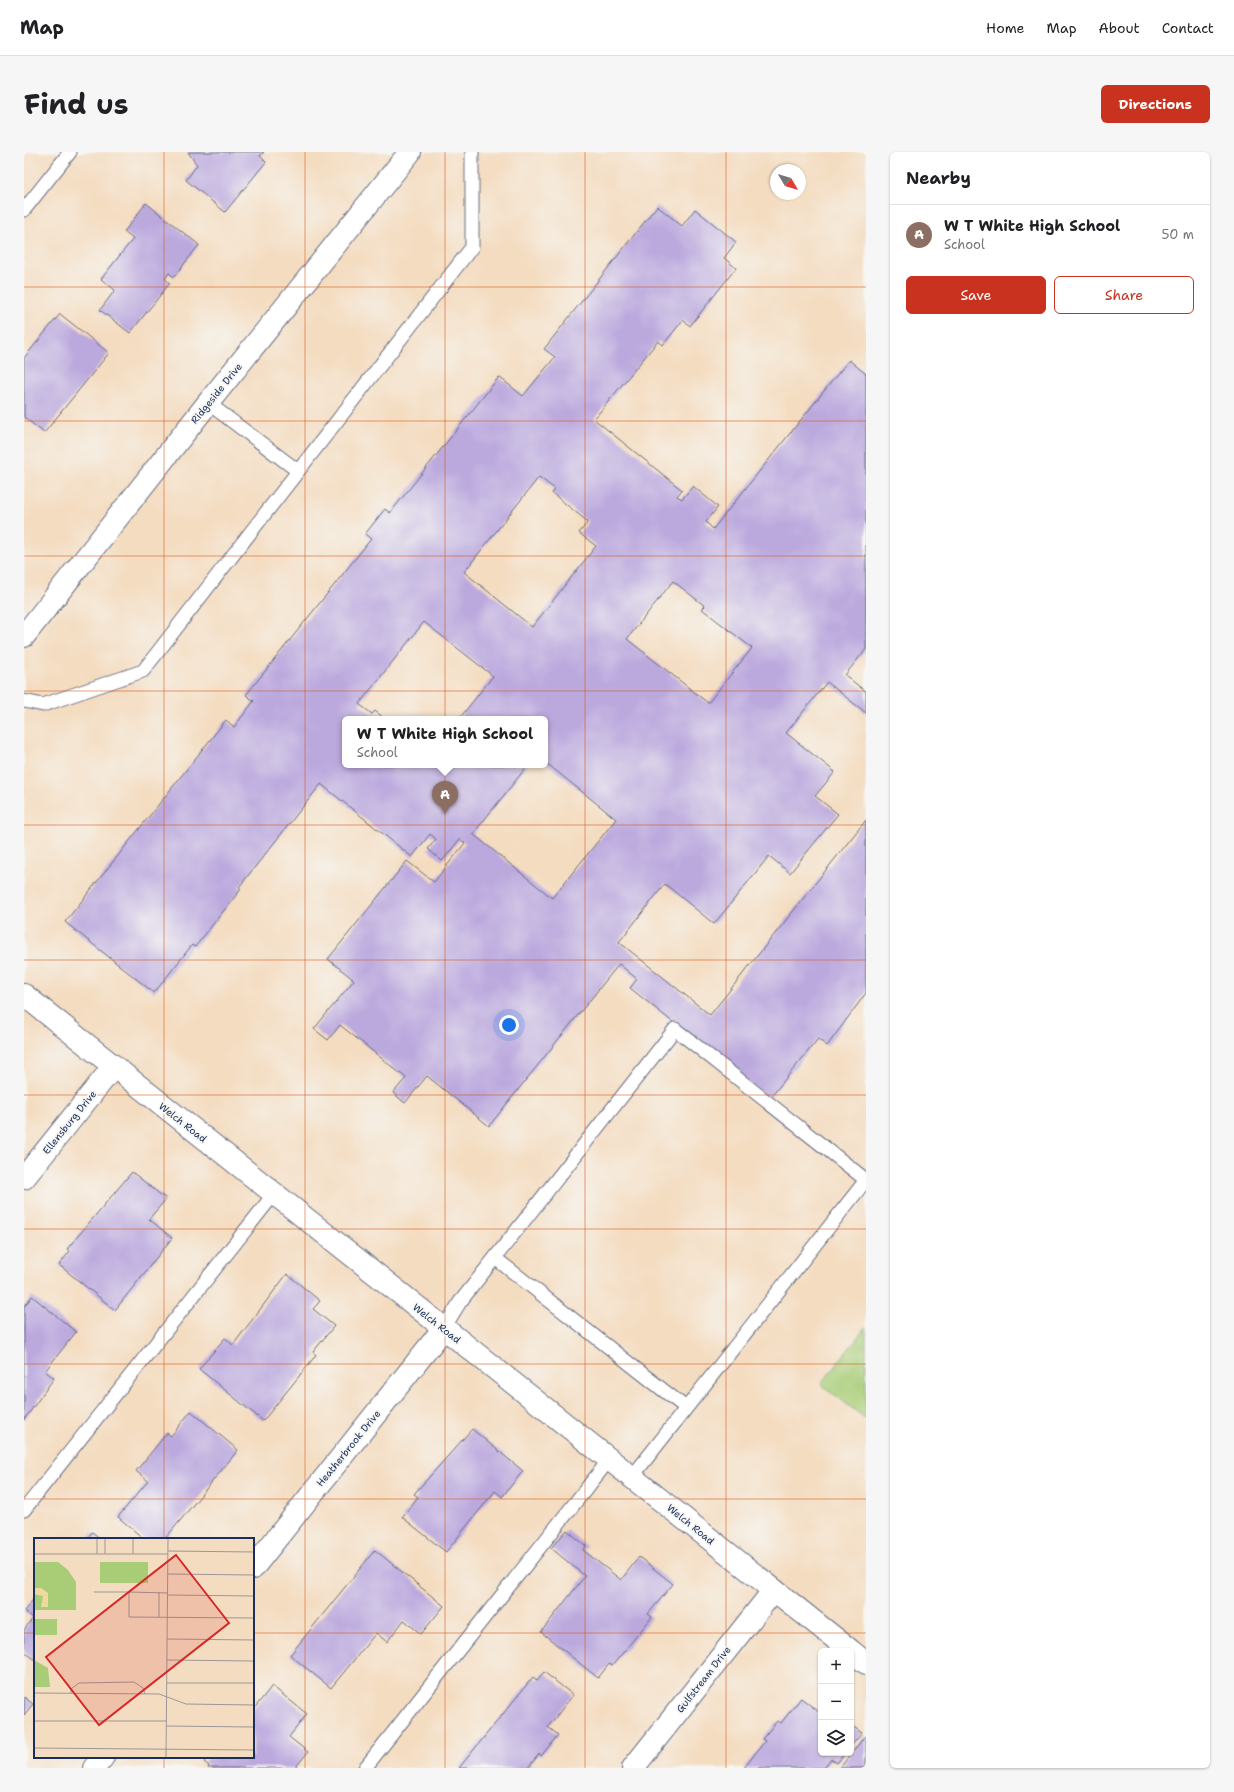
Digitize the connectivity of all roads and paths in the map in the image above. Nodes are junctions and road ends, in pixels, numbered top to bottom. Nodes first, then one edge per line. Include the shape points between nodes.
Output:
1 (70, 152) edge
2 (410, 152) edge
3 (472, 152) edge
4 (24, 210) edge
5 (208, 403) junction
6 (298, 471) junction
7 (24, 636) edge
8 (24, 701) edge
9 (24, 995) edge
10 (114, 1066) junction
11 (24, 1178) edge
12 (866, 1179) edge
13 (274, 1194) junction
14 (495, 1258) junction
15 (444, 1328) junction
16 (686, 1408) junction
17 (609, 1460) junction
18 (632, 1477) junction
19 (24, 1510) edge
20 (254, 1567) edge
21 (774, 1590) junction
22 (847, 1648) edge
23 (854, 1653) edge
24 (866, 1663) edge
25 (102, 1758) edge
26 (94, 1768) edge
27 (365, 1768) edge
28 (633, 1768) edge

1 - 4 lane
2 - 5 street, Ridgeside Drive
3 - 6 lane via 472,247
5 - 6 lane
5 - 7 street, Ridgeside Drive
6 - 8 lane via 143,671 43,705
9 - 10 street, Welch Road
10 - 11 street, Ellensburg Drive
10 - 13 street, Welch Road
12 - 14 lane via 675,1030
12 - 16 lane
13 - 15 street, Welch Road
13 - 19 lane
14 - 15 lane via 460,1302
14 - 16 lane
15 - 17 street, Welch Road
15 - 20 street, Heatherbrook Drive
16 - 18 lane
17 - 18 street, Welch Road
17 - 27 lane
18 - 21 street, Welch Road
21 - 22 street, Welch Road
21 - 28 street, Gulfstream Drive
23 - 24 street, Welch Road
25 - 26 street

